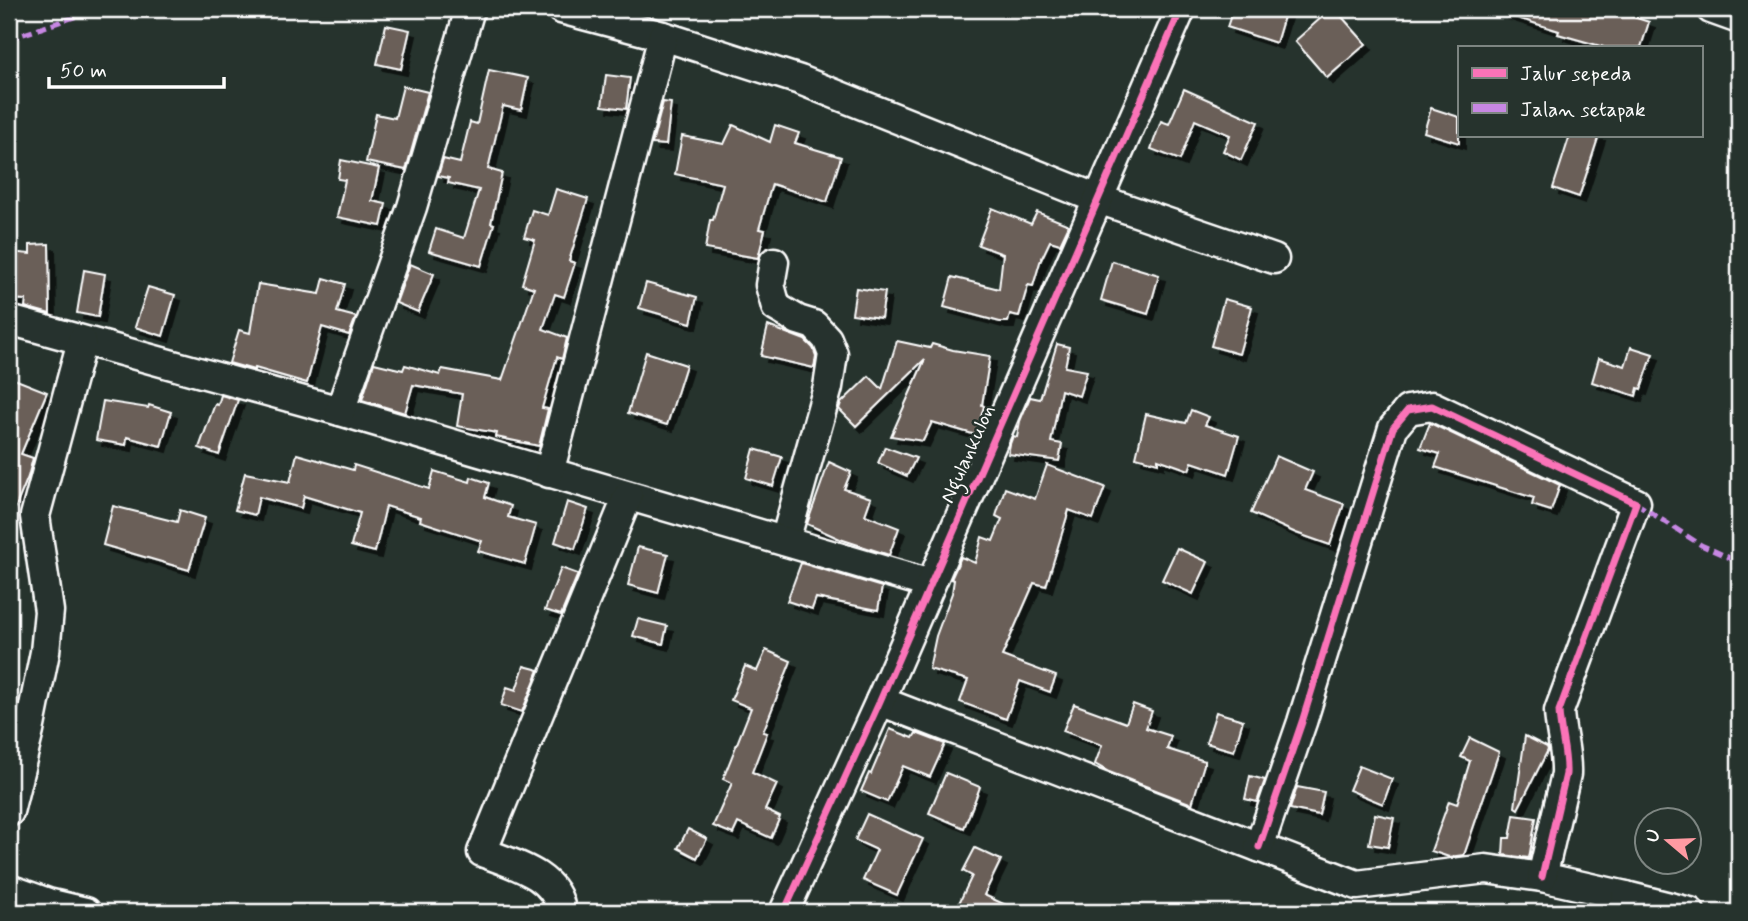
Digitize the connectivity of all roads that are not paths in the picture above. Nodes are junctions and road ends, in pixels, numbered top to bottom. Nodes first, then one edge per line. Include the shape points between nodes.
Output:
1 (470, 9) edge
2 (561, 9) edge
3 (1181, 9) edge
4 (1711, 9) edge
5 (1739, 19) edge
6 (663, 36) junction
7 (1098, 199) junction
8 (1273, 259) dead end
9 (774, 262) dead end
10 (9, 320) edge
11 (82, 341) junction
12 (340, 411) junction
13 (549, 472) junction
14 (628, 496) junction
15 (785, 541) junction
16 (930, 584) junction
17 (880, 701) junction
18 (18, 737) edge
19 (9, 812) edge
20 (1259, 847) junction
21 (1542, 877) junction
22 (9, 889) edge
23 (1624, 904) edge
24 (86, 912) edge
25 (561, 912) edge
26 (784, 912) edge
27 (1690, 912) edge

1 - 12 street via 412,207
2 - 6 street
3 - 7 street, Ngulankulon
4 - 5 street
6 - 7 street via 800,80
6 - 13 street
7 - 8 street
7 - 16 street, Ngulankulon
9 - 15 street via 770,285 776,306 814,325 833,355
10 - 11 street
11 - 12 street
11 - 18 street via 35,516 49,611 45,652
12 - 13 street
13 - 14 street
14 - 15 street
14 - 25 street via 482,852 520,866 554,888
15 - 16 street
16 - 17 street, Ngulankulon
17 - 20 street
17 - 26 street, Ngulankulon
18 - 19 street
20 - 21 street via 1357,885 1486,869
20 - 21 street via 1393,428 1408,411 1432,406 1636,503 1559,711 1566,774
21 - 23 street
22 - 24 street
23 - 27 street

